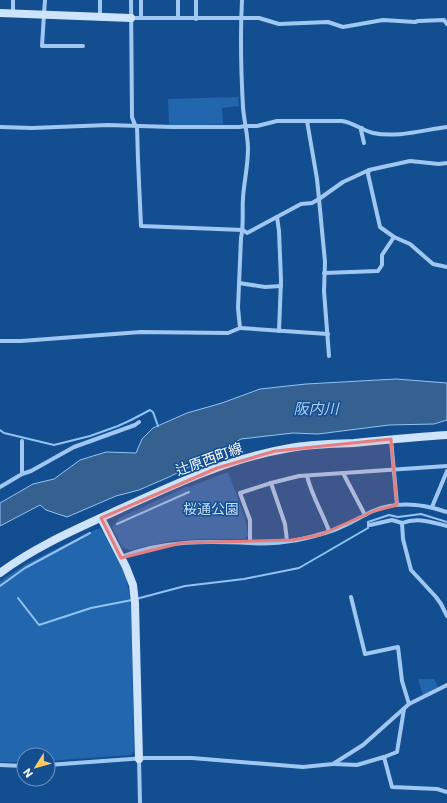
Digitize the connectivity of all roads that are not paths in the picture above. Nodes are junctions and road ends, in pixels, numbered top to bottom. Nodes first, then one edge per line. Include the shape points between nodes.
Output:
1 (13, 0) edge
2 (45, 0) edge
3 (100, 0) edge
4 (131, 0) edge
5 (141, 0) edge
6 (178, 0) edge
7 (196, 0) edge
8 (242, 0) edge
9 (0, 13) edge
10 (13, 13) junction
11 (44, 14) junction
12 (100, 16) junction
13 (131, 18) junction
14 (141, 18) junction
15 (178, 18) junction
16 (196, 18) junction
17 (241, 18) junction
18 (447, 24) edge
19 (83, 46) dead end
20 (307, 121) junction
21 (136, 126) junction
22 (246, 126) junction
23 (0, 127) edge
24 (447, 127) edge
25 (362, 128) junction
26 (364, 143) dead end
27 (447, 163) edge
28 (369, 170) junction
29 (319, 199) junction
30 (277, 217) junction
31 (243, 230) junction
32 (394, 237) junction
33 (447, 267) edge
34 (324, 272) junction
35 (239, 284) junction
36 (281, 286) junction
37 (240, 328) junction
38 (278, 331) junction
39 (328, 334) junction
40 (0, 341) edge
41 (329, 356) dead end
42 (139, 422) dead end
43 (447, 435) edge
44 (391, 439) junction
45 (22, 441) dead end
46 (447, 466) edge
47 (394, 469) junction
48 (447, 471) edge
49 (343, 473) junction
50 (22, 474) junction
51 (306, 476) junction
52 (271, 483) junction
53 (0, 487) edge
54 (397, 505) junction
55 (432, 507) junction
56 (447, 512) edge
57 (365, 515) junction
58 (101, 518) junction
59 (402, 523) junction
60 (370, 525) dead end
61 (447, 526) edge
62 (329, 531) junction
63 (287, 541) junction
64 (250, 543) junction
65 (121, 558) junction
66 (0, 573) edge
67 (351, 597) dead end
68 (447, 616) edge
69 (447, 685) edge
70 (409, 704) junction
71 (404, 709) junction
72 (384, 757) junction
73 (139, 759) junction
74 (56, 764) edge
75 (333, 764) junction
76 (0, 765) edge
77 (16, 766) edge
78 (447, 792) edge
79 (140, 803) edge

1 - 10 street
2 - 11 street
3 - 12 street
4 - 13 street
5 - 14 street
6 - 15 street
7 - 16 street
8 - 17 street
9 - 10 main road
10 - 11 main road
11 - 12 main road
11 - 19 street via 42,46
12 - 13 main road
13 - 14 street
13 - 21 street via 132,117
14 - 15 street
15 - 16 street
16 - 17 street
17 - 18 street via 259,18 279,24 328,22 343,27 383,20 444,20
17 - 22 street via 242,94
20 - 22 street via 277,121
20 - 25 street via 350,122
20 - 29 street
21 - 22 street
21 - 23 street
21 - 31 street via 141,226
22 - 31 street via 248,151 243,198
24 - 25 street via 403,134 382,134
25 - 26 street
27 - 28 street via 410,161
28 - 29 street via 343,182
28 - 32 street via 380,228
29 - 30 street via 301,204
29 - 34 street
30 - 31 street via 247,233
30 - 36 street
31 - 35 street
32 - 33 street via 410,244 433,264
32 - 34 street via 382,255 382,265 378,271
34 - 39 street
35 - 36 street
35 - 37 street
36 - 38 street
37 - 38 street
37 - 40 street via 228,332 141,332
38 - 39 street
39 - 41 street
42 - 50 street via 74,448
43 - 44 main road, 辻原西町線
44 - 47 street
44 - 58 main road, 辻原西町線 via 306,445 241,459
45 - 50 street
46 - 47 street
47 - 49 street
47 - 54 street
48 - 55 street
49 - 51 street
49 - 57 street
50 - 53 street
51 - 52 street
51 - 62 street via 310,491
52 - 63 street via 285,524
52 - 64 street via 240,493 250,520
54 - 55 street
54 - 57 street via 380,508
55 - 56 street
57 - 62 street
58 - 65 main road
58 - 66 main road, 辻原西町線 via 42,547
59 - 60 street via 392,520
59 - 61 street via 418,519
59 - 68 street via 403,539 411,570 442,604
62 - 63 street
63 - 64 street
64 - 65 street via 170,544
65 - 73 main road via 130,576 135,600
67 - 70 street via 365,654 398,646 402,682
69 - 70 street
70 - 71 street
71 - 72 street via 398,752
71 - 75 street via 363,745
72 - 75 street via 356,765
72 - 78 street via 392,787 437,789
73 - 74 street
73 - 75 street via 192,758 303,767
73 - 79 street
76 - 77 street

